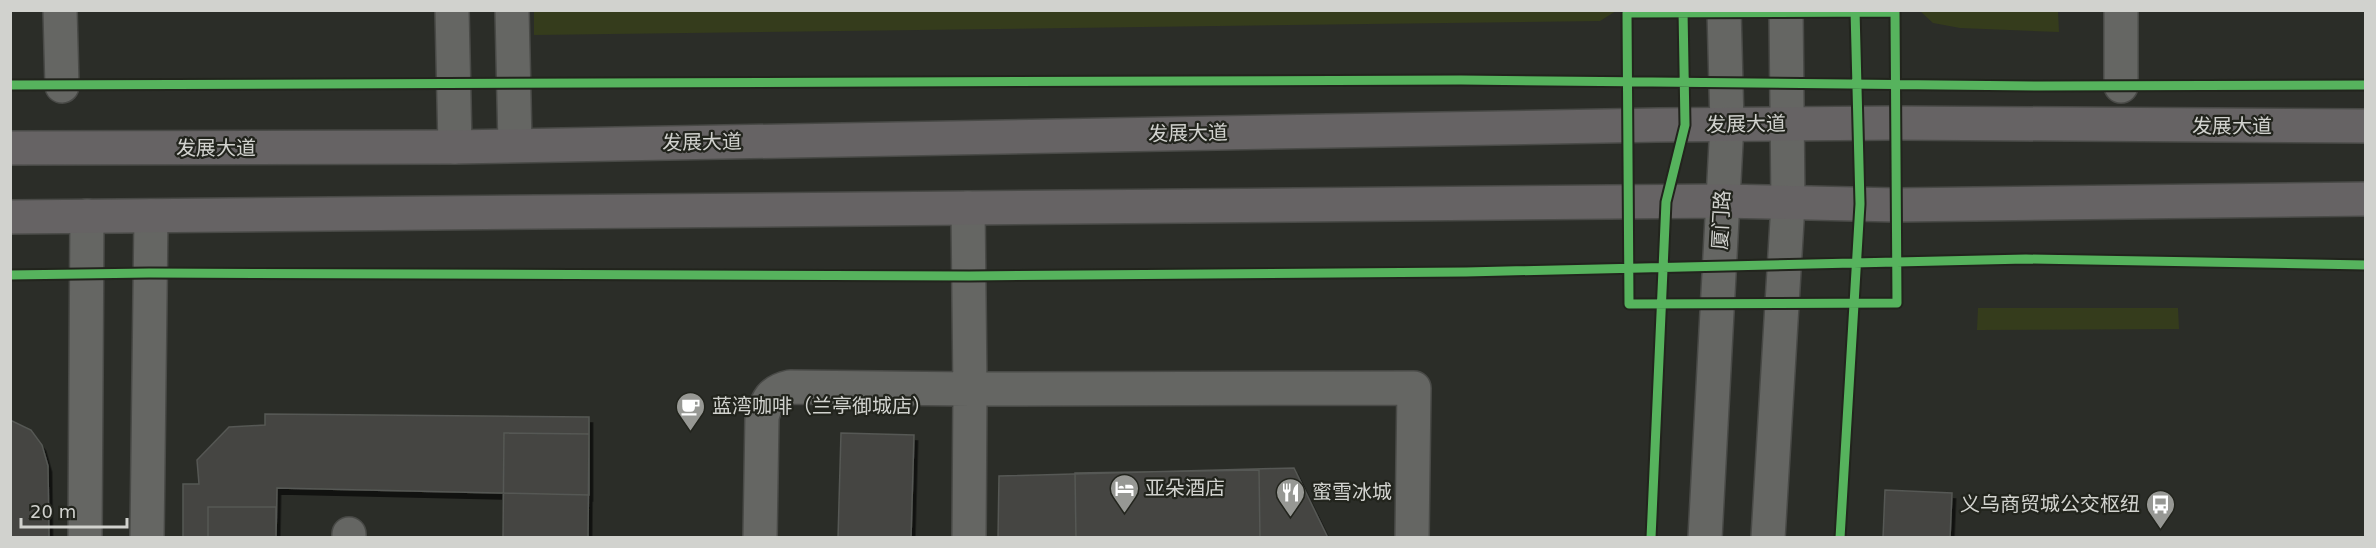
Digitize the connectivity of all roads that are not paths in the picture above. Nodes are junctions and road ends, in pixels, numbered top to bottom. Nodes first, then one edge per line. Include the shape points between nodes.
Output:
1 (60, 10) edge
2 (452, 10) edge
3 (512, 10) edge
4 (1724, 10) edge
5 (1786, 10) edge
6 (2121, 10) edge
7 (62, 86) dead end
8 (2121, 86) dead end
9 (1726, 124) junction
10 (1788, 124) junction
11 (2366, 126) edge
12 (515, 146) junction
13 (454, 147) junction
14 (10, 148) edge
15 (2366, 199) edge
16 (1722, 201) junction
17 (1788, 204) junction
18 (968, 208) junction
19 (87, 216) junction
20 (151, 216) junction
21 (10, 217) edge
22 (970, 389) junction
23 (85, 537) edge
24 (147, 537) edge
25 (760, 537) edge
26 (969, 537) edge
27 (1412, 537) edge
28 (1706, 537) edge
29 (1768, 537) edge

1 - 7 street
2 - 13 street
3 - 12 street
4 - 9 street, 厦门路
5 - 10 street
6 - 8 street
9 - 10 main road, 发展大道
9 - 12 main road, 发展大道
9 - 16 street, 厦门路
10 - 11 main road, 发展大道
10 - 17 street
12 - 13 main road, 发展大道
13 - 14 main road, 发展大道
15 - 17 main road
16 - 17 main road
16 - 18 main road
16 - 28 street, 厦门路
17 - 29 street
18 - 20 main road
18 - 22 street
19 - 20 main road
19 - 21 main road
19 - 23 street
20 - 24 street
22 - 25 street via 777,390 767,399 762,417
22 - 26 street
22 - 27 street via 1414,388

